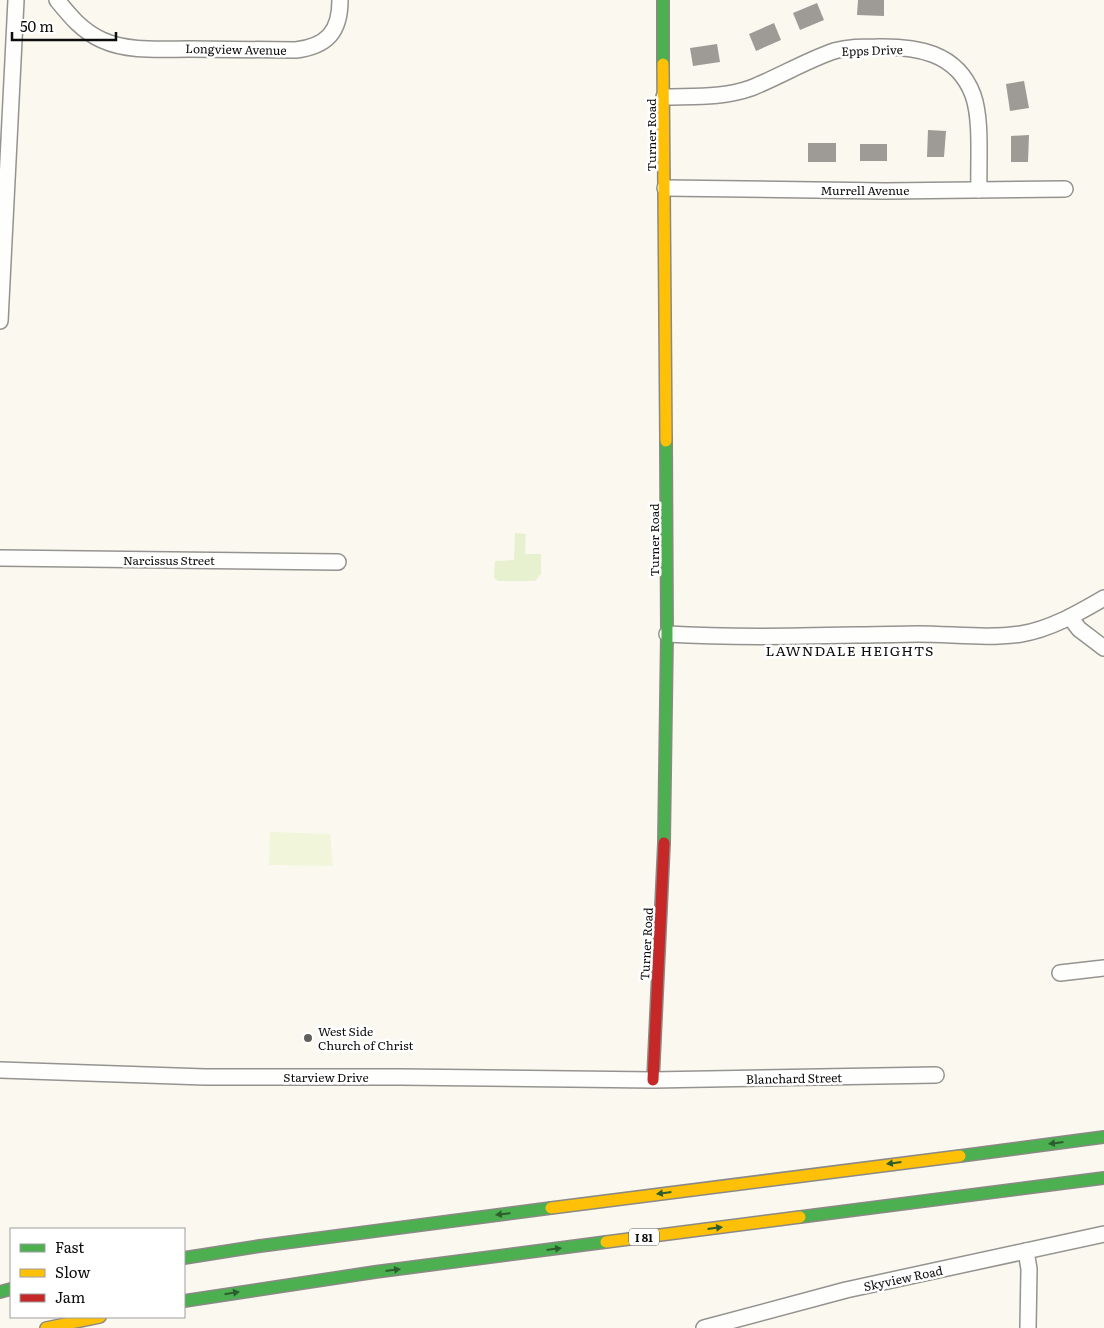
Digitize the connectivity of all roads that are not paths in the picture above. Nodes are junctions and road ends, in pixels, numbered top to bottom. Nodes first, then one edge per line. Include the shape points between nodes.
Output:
1 (16, 0) edge
2 (57, 0) edge
3 (340, 0) edge
4 (662, 0) edge
5 (664, 97) junction
6 (665, 188) junction
7 (1065, 189) dead end
8 (978, 190) junction
9 (0, 322) edge
10 (0, 558) edge
11 (338, 562) dead end
12 (1104, 598) edge
13 (1070, 617) junction
14 (667, 634) junction
15 (1104, 648) edge
16 (1104, 968) edge
17 (1060, 973) dead end
18 (0, 1070) edge
19 (936, 1075) dead end
20 (653, 1080) junction
21 (1104, 1137) edge
22 (1104, 1178) edge
23 (1104, 1234) edge
24 (1026, 1250) junction
25 (185, 1258) edge
26 (185, 1301) edge
27 (95, 1318) edge
28 (46, 1328) edge
29 (704, 1328) edge
30 (1028, 1328) edge

1 - 9 street
2 - 3 street, Longview Avenue via 88,32 123,46 287,50 309,48 328,38 338,20
4 - 5 main road, Turner Road
5 - 6 main road, Turner Road
5 - 8 street, Epps Drive via 727,94 750,88 822,56 852,48 917,48 934,53 958,70 973,95 978,113
6 - 8 street, Murrell Avenue
6 - 14 main road, Turner Road
7 - 8 street, Murrell Avenue
10 - 11 street, Narcissus Street
12 - 13 street
13 - 14 street via 1044,629 1002,636 740,637
13 - 15 street via 1079,629
14 - 20 main road, Turner Road via 663,874
16 - 17 street
18 - 20 street, Starview Drive via 205,1077
19 - 20 street, Blanchard Street
21 -> 25 main road
26 -> 22 main road, I 81 via 375,1272
23 - 24 street, Skyview Road
24 - 29 street, Skyview Road via 846,1290
24 - 30 street via 1029,1269
27 - 28 main road

